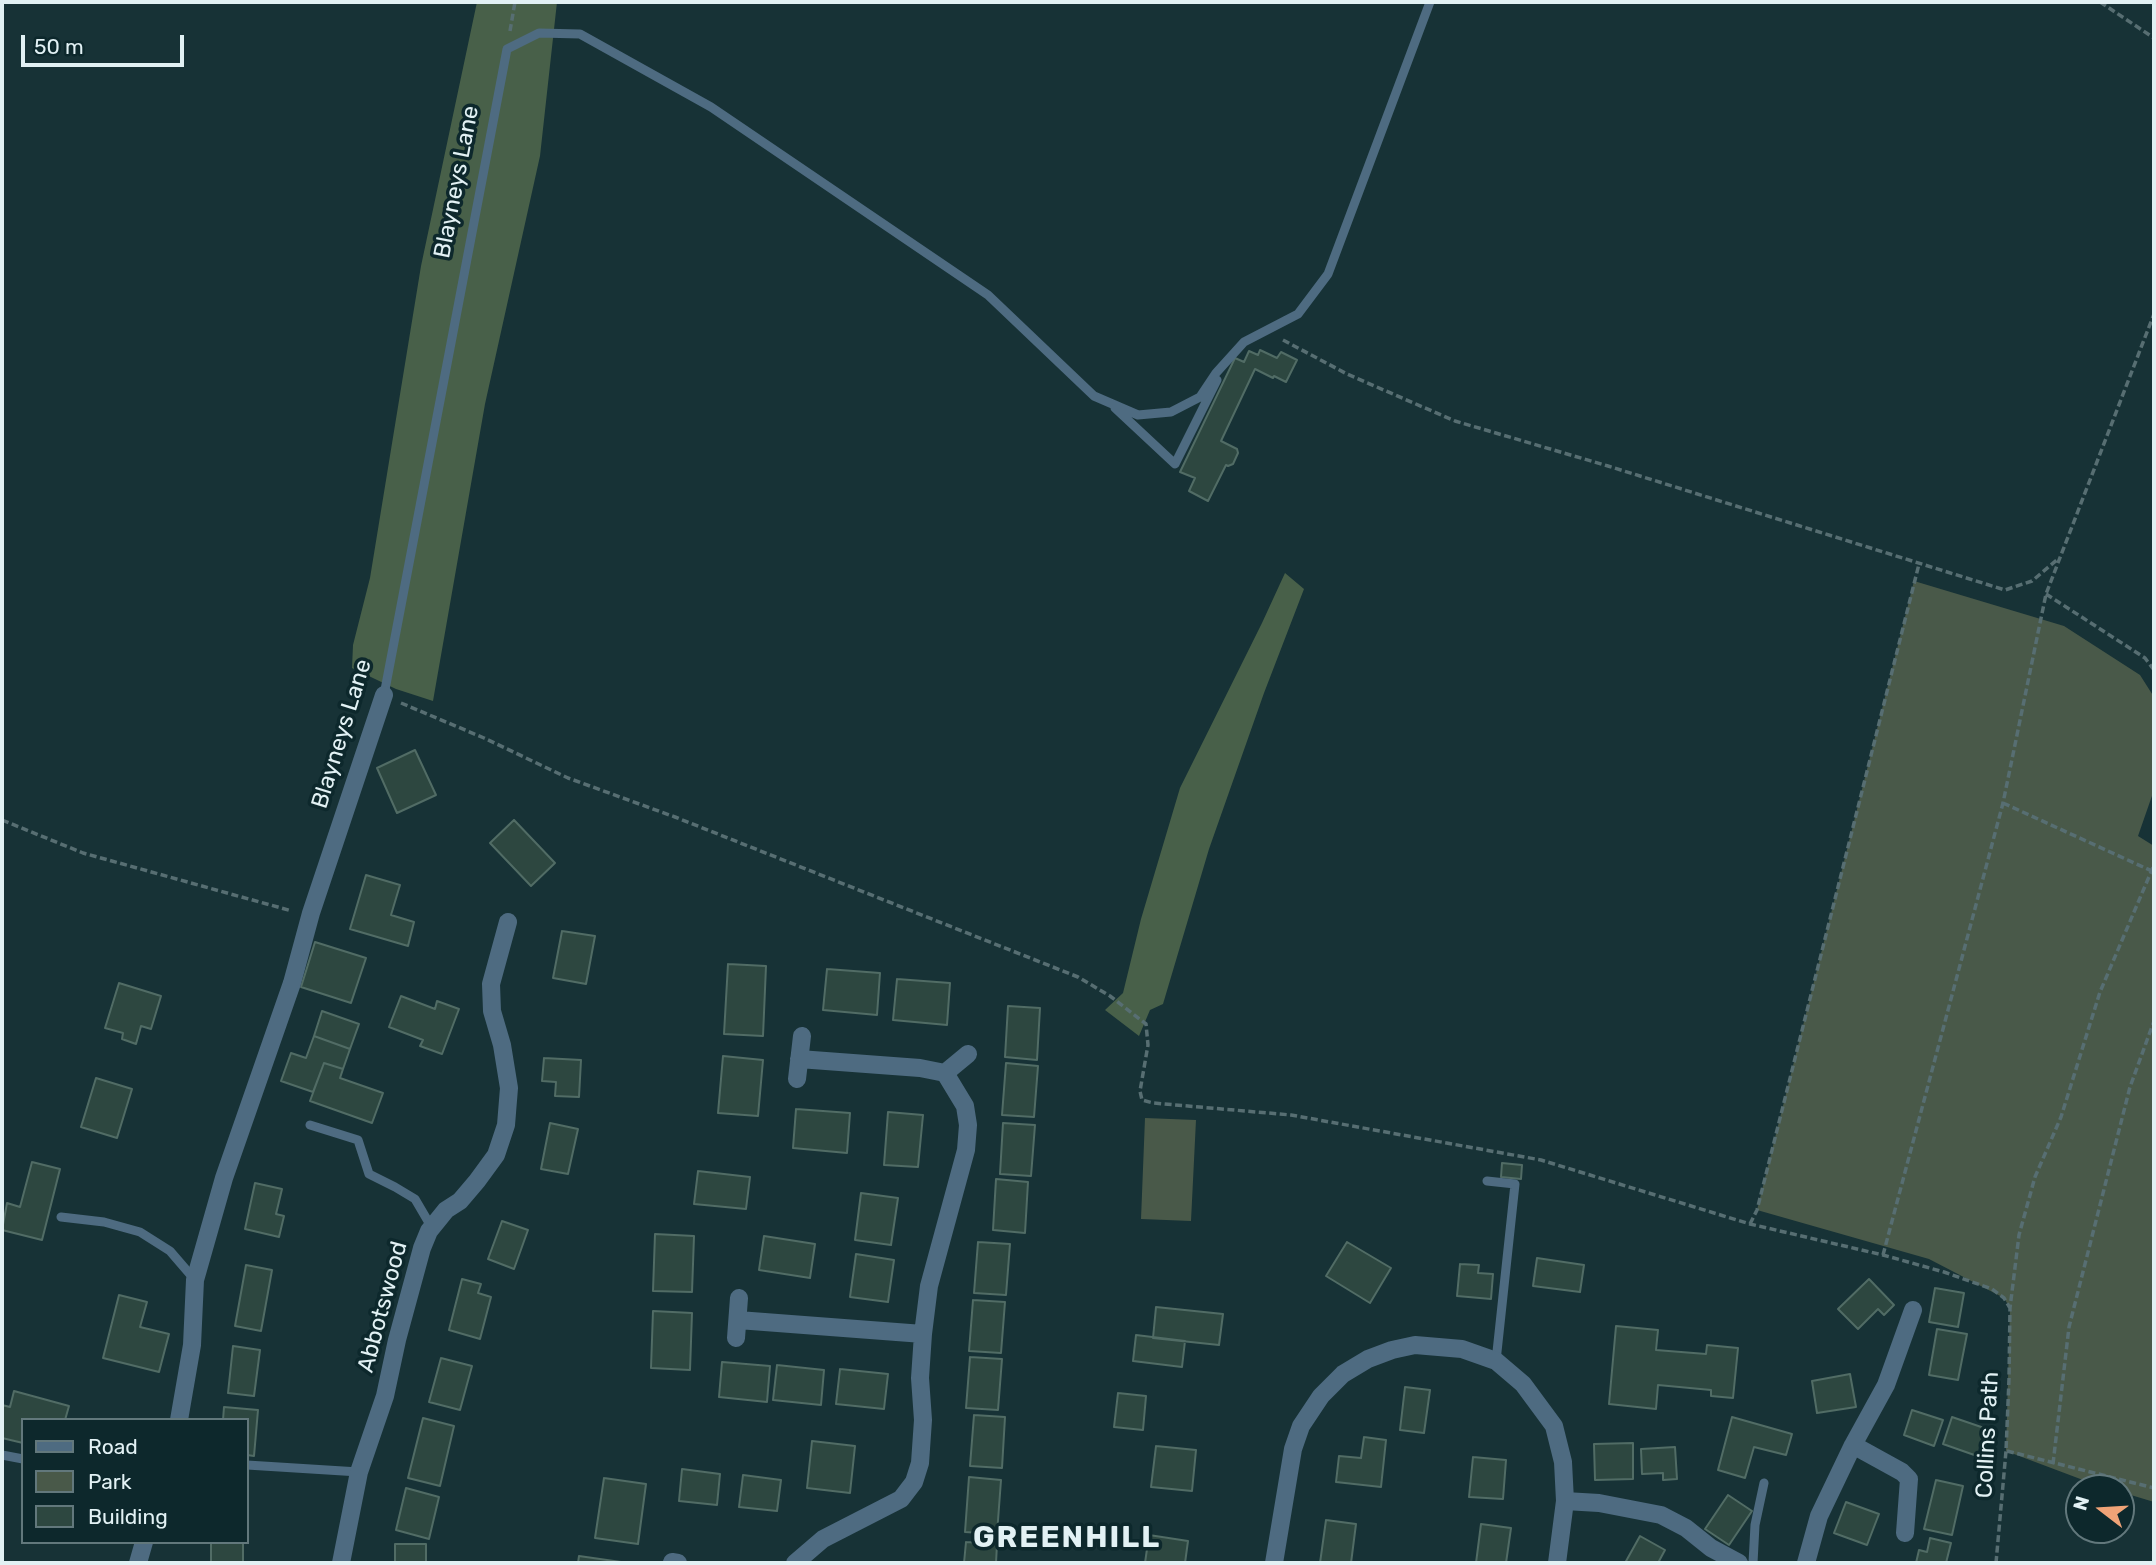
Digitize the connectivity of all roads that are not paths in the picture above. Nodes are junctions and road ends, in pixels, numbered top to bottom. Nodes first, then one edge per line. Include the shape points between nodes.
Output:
1 (1430, 2) edge
2 (1227, 361) junction
3 (1109, 402) junction
4 (384, 695) joint
5 (508, 922) dead end
6 (802, 1036) dead end
7 (968, 1054) dead end
8 (799, 1059) junction
9 (945, 1073) junction
10 (797, 1079) dead end
11 (310, 1125) dead end
12 (1487, 1181) dead end
13 (61, 1217) dead end
14 (432, 1227) junction
15 (195, 1280) junction
16 (739, 1298) dead end
17 (1913, 1310) dead end
18 (923, 1334) junction
19 (1496, 1361) junction
20 (179, 1418) edge
21 (1853, 1445) junction
22 (2, 1455) edge
23 (21, 1459) edge
24 (248, 1465) edge
25 (359, 1472) junction
26 (1765, 1483) dead end
27 (1565, 1501) junction
28 (1905, 1533) dead end
29 (143, 1544) edge
30 (138, 1563) edge
31 (341, 1563) edge
32 (795, 1563) edge
33 (1274, 1563) edge
34 (1558, 1563) edge
35 (1739, 1563) edge
36 (1753, 1563) edge
37 (1806, 1563) edge

1 - 2 lane via 1328,274 1298,314 1244,342
2 - 3 lane via 1200,397 1171,412 1138,415
2 - 3 lane via 1175,464
3 - 4 lane, Blayneys Lane via 1094,396 988,295 711,107 580,34 539,33 507,49
4 - 15 street, Blayneys Lane via 224,1178
5 - 14 street, Abbotswood via 491,984 492,1011 509,1088 506,1125 496,1155 483,1173
6 - 8 street
7 - 9 street
8 - 9 street
8 - 10 street
9 - 18 street via 965,1106 966,1150 929,1286
11 - 14 lane via 358,1140 369,1174 415,1199
12 - 19 lane via 1515,1184
13 - 15 lane via 140,1232 170,1251
14 - 25 street, Abbotswood via 422,1248 385,1396
15 - 20 street, Blayneys Lane via 192,1345
16 - 18 street via 737,1329
17 - 21 street via 1886,1385
18 - 32 street via 923,1420 915,1482 901,1499 823,1539
19 - 27 street via 1523,1384 1554,1426 1563,1462
19 - 33 street via 1462,1349 1415,1345 1368,1359 1343,1374 1301,1426
21 - 28 street via 1909,1479
21 - 37 street via 1819,1516
22 - 23 lane
24 - 25 lane
25 - 31 street, Abbotswood
26 - 36 lane via 1755,1525
27 - 34 street
27 - 35 street via 1661,1516
29 - 30 street

